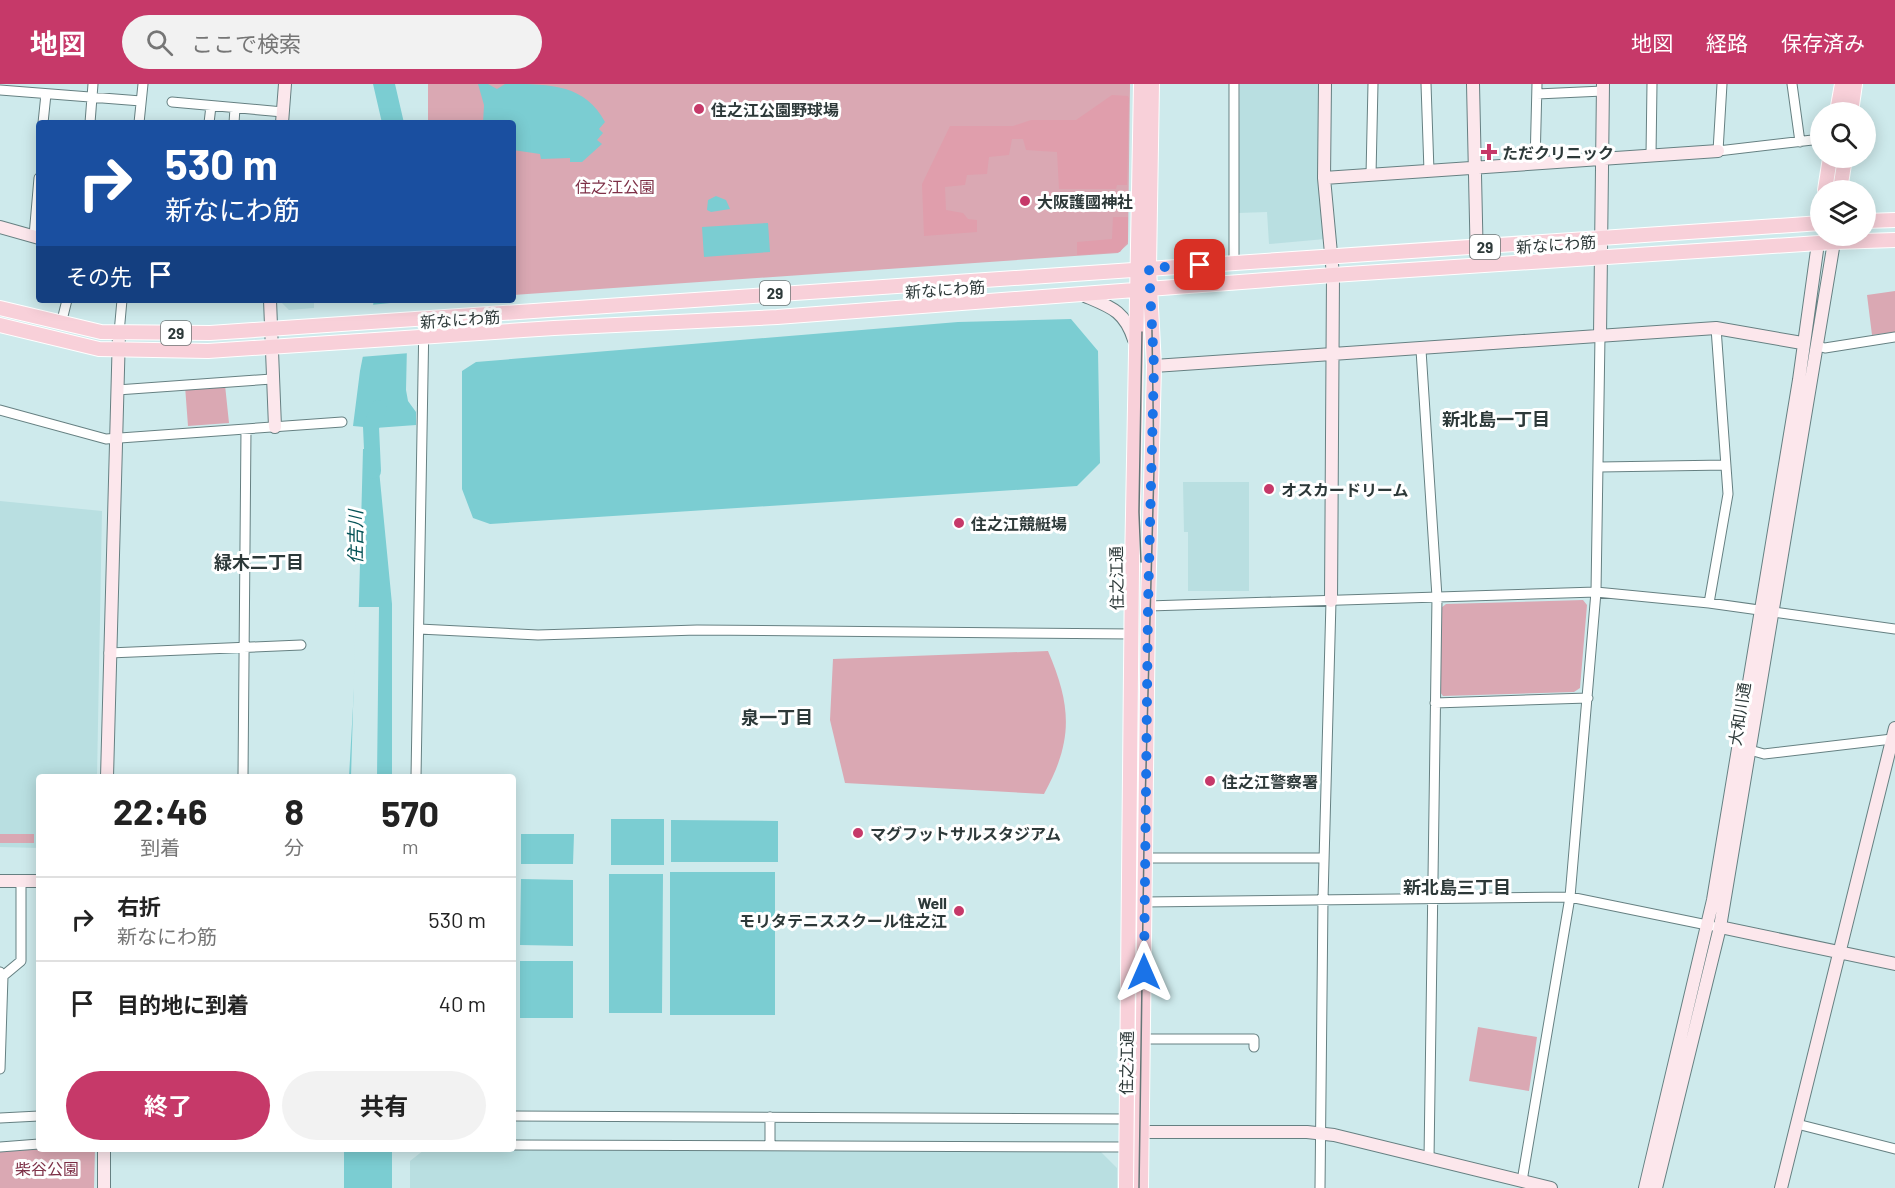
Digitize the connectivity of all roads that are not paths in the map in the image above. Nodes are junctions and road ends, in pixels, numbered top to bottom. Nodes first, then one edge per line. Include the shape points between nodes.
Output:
1 (93, 84) edge
2 (143, 84) edge
3 (285, 84) edge
4 (1141, 84) edge
5 (1152, 84) edge
6 (1234, 84) edge
7 (1325, 84) edge
8 (1373, 84) edge
9 (1426, 84) edge
10 (1473, 84) edge
11 (1652, 84) edge
12 (1722, 84) edge
13 (1792, 84) edge
14 (1842, 84) edge
15 (1855, 84) edge
16 (1603, 87) edge
17 (1537, 89) edge
18 (0, 90) edge
19 (46, 94) junction
20 (92, 97) junction
21 (141, 101) junction
22 (172, 102) dead end
23 (1839, 102) edge
24 (1852, 102) edge
25 (211, 106) junction
26 (235, 108) junction
27 (283, 118) edge
28 (43, 120) edge
29 (90, 120) edge
30 (139, 120) edge
31 (209, 120) edge
32 (234, 120) edge
33 (1810, 141) edge
34 (1800, 142) junction
35 (1718, 151) junction
36 (1651, 155) junction
37 (1602, 159) junction
38 (1535, 164) junction
39 (1474, 168) junction
40 (1429, 171) junction
41 (1371, 176) junction
42 (1324, 178) junction
43 (1895, 220) edge
44 (1876, 221) edge
45 (1810, 224) edge
46 (0, 227) edge
47 (36, 237) edge
48 (1601, 238) junction
49 (1876, 240) edge
50 (1895, 240) edge
51 (1810, 244) edge
52 (1818, 246) edge
53 (1833, 246) edge
54 (1475, 247) junction
55 (1332, 255) junction
56 (1601, 257) junction
57 (1234, 263) junction
58 (1476, 266) junction
59 (1143, 269) junction
60 (1333, 275) junction
61 (1144, 291) junction
62 (1085, 296) junction
63 (66, 303) edge
64 (122, 303) edge
65 (270, 303) edge
66 (0, 308) edge
67 (419, 318) junction
68 (61, 324) junction
69 (0, 325) edge
70 (269, 328) junction
71 (1716, 328) junction
72 (119, 333) junction
73 (1600, 336) junction
74 (1895, 337) edge
75 (419, 338) junction
76 (1802, 343) junction
77 (1817, 346) junction
78 (270, 347) junction
79 (1136, 347) junction
80 (118, 350) junction
81 (1421, 350) junction
82 (1330, 355) junction
83 (1154, 366) junction
84 (272, 379) junction
85 (117, 390) junction
86 (0, 410) edge
87 (342, 422) dead end
88 (275, 427) junction
89 (246, 429) junction
90 (116, 438) junction
91 (1726, 465) junction
92 (1600, 466) junction
93 (1596, 592) junction
94 (1437, 597) junction
95 (1331, 601) junction
96 (1709, 603) junction
97 (1148, 606) junction
98 (1766, 613) junction
99 (419, 629) junction
100 (1895, 629) edge
101 (1133, 634) junction
102 (301, 645) dead end
103 (245, 648) junction
104 (109, 653) junction
105 (1588, 698) junction
106 (1435, 703) junction
107 (1894, 734) edge
108 (1750, 750) junction
109 (107, 774) edge
110 (243, 774) edge
111 (416, 774) edge
112 (1146, 858) junction
113 (1324, 858) junction
114 (0, 881) edge
115 (21, 881) junction
116 (36, 881) edge
117 (1570, 897) junction
118 (1323, 899) junction
119 (1434, 900) junction
120 (1145, 902) junction
121 (1714, 926) junction
122 (1839, 952) junction
123 (1895, 964) edge
124 (2, 974) edge
125 (1143, 1039) junction
126 (1254, 1047) dead end
127 (0, 1069) edge
128 (36, 1116) edge
129 (516, 1116) edge
130 (770, 1117) junction
131 (0, 1118) edge
132 (1127, 1119) junction
133 (1797, 1124) junction
134 (1142, 1132) junction
135 (1323, 1134) junction
136 (36, 1144) edge
137 (516, 1145) edge
138 (770, 1145) junction
139 (0, 1146) edge
140 (1127, 1147) junction
141 (1895, 1149) edge
142 (104, 1152) edge
143 (1429, 1159) junction
144 (1521, 1184) edge
145 (104, 1188) edge
146 (1126, 1188) edge
147 (1142, 1188) edge
148 (1320, 1188) edge
149 (1551, 1188) edge
150 (1645, 1188) edge
151 (1656, 1188) edge
152 (1781, 1188) edge

1 - 20 street
2 - 21 street
3 - 27 street
4 - 59 main road
5 - 59 main road
6 - 57 street
7 - 42 street
8 - 41 street
9 - 40 street
10 - 39 street
11 - 36 street
12 - 35 street
13 - 34 street
14 - 23 main road
15 - 24 main road
16 - 17 street
16 - 37 street
17 - 38 street
18 - 19 street
19 - 20 street
19 - 28 street
20 - 21 street
20 - 29 street
21 - 30 street
22 - 25 street
25 - 26 street
25 - 31 street
26 - 27 street
26 - 32 street
33 - 34 street
34 - 35 street
35 - 36 street
36 - 37 street
37 - 38 street
37 - 48 street
38 - 39 street
39 - 40 street
39 - 54 street
40 - 41 street
41 - 42 street
42 - 55 street
43 - 44 main road
45 - 48 main road, 新なにわ筋 / 29
46 - 47 street
48 - 54 main road, 新なにわ筋 / 29
48 - 56 street
49 - 50 main road, 新なにわ筋 / 29
51 - 56 main road, 新なにわ筋 / 29
52 - 76 street, 大和川通
53 - 77 street, 大和川通
54 - 55 main road, 新なにわ筋 / 29
54 - 58 street
55 - 57 main road, 新なにわ筋 / 29
55 - 60 street
56 - 58 main road, 新なにわ筋 / 29
56 - 73 street
57 - 59 main road, 新なにわ筋 / 29
58 - 60 main road, 新なにわ筋 / 29
59 - 61 main road
59 - 67 main road, 新なにわ筋 / 29
60 - 61 main road, 新なにわ筋 / 29
60 - 82 street
61 - 62 main road, 新なにわ筋 / 29
61 - 79 main road, 住之江通
61 - 83 main road, 住之江通
62 - 75 main road, 新なにわ筋 / 29
62 - 79 street via 1116,309 1130,326
63 - 68 street
64 - 72 street
65 - 70 street
66 - 68 main road, 新なにわ筋 / 29
67 - 70 main road, 新なにわ筋 / 29
67 - 75 street
68 - 72 main road, 新なにわ筋 / 29
69 - 80 main road, 新なにわ筋 / 29 via 65,343
70 - 72 main road, 新なにわ筋 / 29 via 210,333
70 - 78 street
71 - 73 street
71 - 76 street
71 - 91 street
72 - 80 street
73 - 81 street
73 - 92 street
74 - 77 street
75 - 78 main road, 新なにわ筋 / 29
75 - 99 street
76 - 98 street, 大和川通
77 - 98 street, 大和川通
78 - 80 main road, 新なにわ筋 / 29
78 - 84 street
79 - 101 main road, 住之江通
80 - 85 street
81 - 82 street
81 - 94 street
82 - 83 street
82 - 95 street
83 - 97 main road, 住之江通
84 - 85 street
84 - 88 street
85 - 90 street
86 - 90 street via 106,439
87 - 88 street
88 - 89 street
89 - 90 street
89 - 103 street
90 - 104 street
91 - 92 street
91 - 96 street via 1728,494
92 - 93 street
93 - 94 street
93 - 96 street
93 - 105 street
94 - 95 street
94 - 106 street
95 - 97 street
95 - 113 street
96 - 98 street
97 - 112 main road, 住之江通
98 - 100 street
98 - 108 street, 大和川通
98 - 121 street, 大和川通
99 - 101 street via 538,635 697,630
99 - 111 street
101 - 132 main road, 住之江通
102 - 103 street
103 - 104 street
103 - 110 street
104 - 109 street
105 - 106 street
105 - 117 street
106 - 119 street
107 - 108 street via 1764,754
107 - 122 street
108 - 121 street, 大和川通
112 - 113 street
112 - 120 main road, 住之江通
113 - 118 street
114 - 115 street
115 - 116 street
115 - 124 street via 21,961
117 - 119 street
117 - 121 street
117 - 144 street
118 - 119 street
118 - 120 street
118 - 135 street
119 - 143 street
120 - 125 main road, 住之江通
121 - 122 street
121 - 150 street, 大和川通
121 - 151 street, 大和川通
122 - 123 street
122 - 133 street
124 - 127 street
125 - 126 street via 1254,1039
125 - 134 main road, 住之江通
128 - 131 street
129 - 130 street
130 - 132 street
130 - 138 street
132 - 134 street
132 - 140 main road, 住之江通
133 - 141 street
133 - 152 street
134 - 135 street
134 - 140 street
134 - 147 main road, 住之江通
135 - 143 street
135 - 148 street
136 - 139 street
137 - 138 street
138 - 140 street
140 - 146 main road, 住之江通
142 - 145 street
143 - 144 street
144 - 149 street

